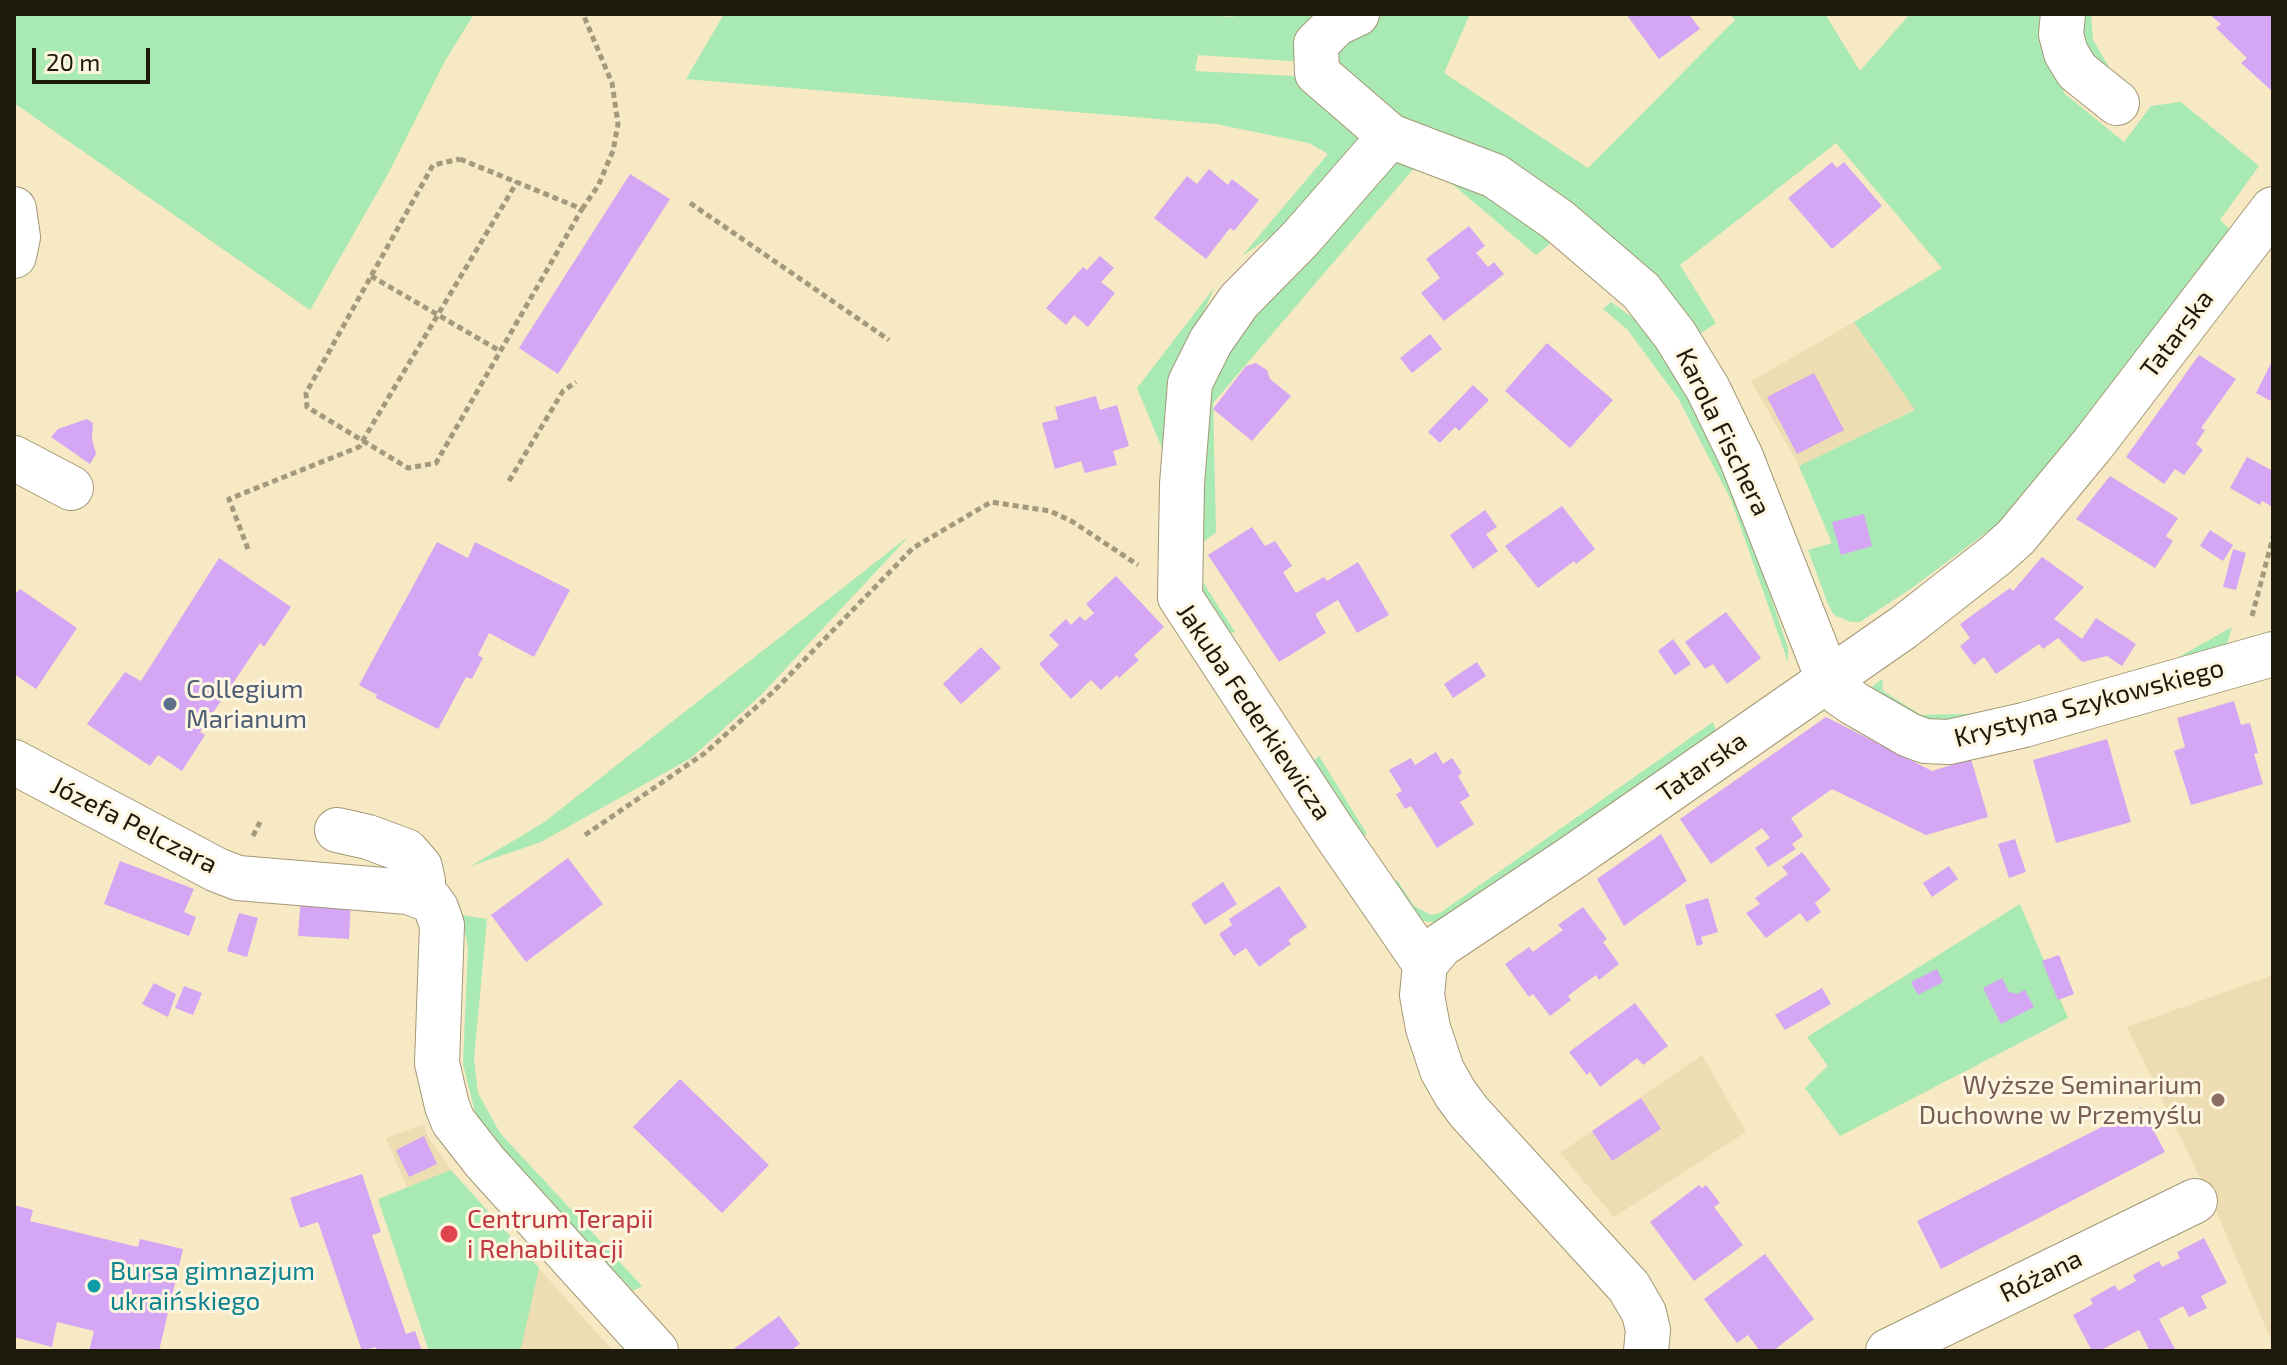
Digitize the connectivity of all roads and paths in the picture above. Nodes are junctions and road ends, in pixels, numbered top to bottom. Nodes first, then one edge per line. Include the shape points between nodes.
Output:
1 (583, 14) edge
2 (1357, 14) edge
3 (2063, 14) edge
4 (2117, 103) dead end
5 (1390, 136) junction
6 (517, 182) junction
7 (690, 203) dead end
8 (14, 209) edge
9 (582, 209) junction
10 (2273, 209) edge
11 (14, 256) edge
12 (371, 276) junction
13 (439, 315) junction
14 (889, 340) dead end
15 (500, 351) junction
16 (576, 382) dead end
17 (363, 440) junction
18 (14, 458) edge
19 (509, 481) dead end
20 (71, 488) dead end
21 (2273, 537) edge
22 (248, 549) dead end
23 (1180, 597) junction
24 (2261, 658) edge
25 (1828, 679) junction
26 (16, 768) edge
27 (260, 822) dead end
28 (337, 830) dead end
29 (585, 835) dead end
30 (250, 841) dead end
31 (428, 902) junction
32 (1425, 964) junction
33 (2195, 1201) dead end
34 (656, 1351) edge
35 (1646, 1351) edge
36 (1888, 1351) edge

1 - 9 path via 612,83 618,124 613,151
2 - 5 street, Karola Fischera via 1336,24 1316,44 1317,73
3 - 4 street via 2066,53 2077,71
5 - 23 street via 1239,301 1190,383
5 - 25 street, Karola Fischera via 1495,176 1558,220 1641,291 1675,335 1728,430
6 - 9 path
6 - 12 path via 460,159 433,165
6 - 13 path
7 - 14 path
8 - 11 street
9 - 15 path
10 - 25 street, Tatarska via 2016,537 1904,627
12 - 13 path
12 - 17 path via 305,400 307,407
13 - 15 path
13 - 17 path
15 - 17 path via 436,463 408,468
16 - 19 path via 563,391
17 - 22 path via 359,447 229,499
18 - 20 street
21 - 24 path via 2253,610
23 - 29 path, Jakuba Federkiewicza via 1073,522 1050,511 991,502 913,548 774,691 705,753
23 - 32 street, Jakuba Federkiewicza
24 - 25 street, Krystyna Szykowskiego via 1949,742 1925,741 1893,728 1846,698
25 - 32 street, Tatarska via 1441,945
26 - 31 street, Józefa Pelczara via 238,878 408,892
27 - 30 path
28 - 31 street via 406,851 420,867
31 - 34 street via 442,925 437,1063 453,1121
32 - 35 street via 1422,995 1428,1028 1455,1093 1629,1287 1644,1313
33 - 36 street, Różana

